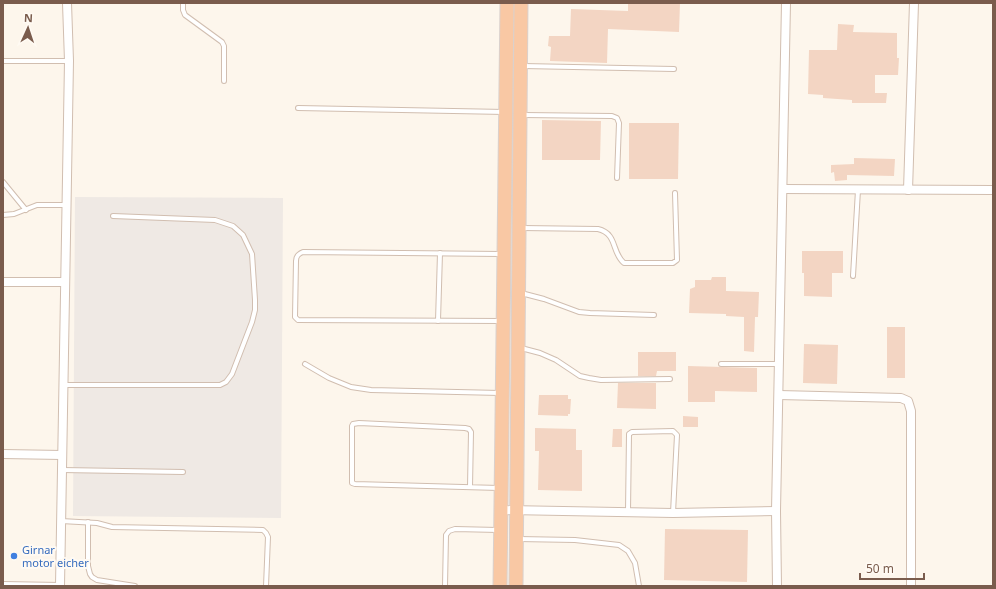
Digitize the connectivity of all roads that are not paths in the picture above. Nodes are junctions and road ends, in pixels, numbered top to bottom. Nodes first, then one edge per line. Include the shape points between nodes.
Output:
1 (68, 3) edge
2 (183, 3) edge
3 (507, 3) edge
4 (521, 3) edge
5 (786, 3) edge
6 (914, 3) edge
7 (69, 61) junction
8 (3, 62) edge
9 (521, 66) junction
10 (674, 69) dead end
11 (224, 81) dead end
12 (298, 108) dead end
13 (505, 112) junction
14 (520, 115) junction
15 (617, 178) dead end
16 (3, 182) edge
17 (782, 189) junction
18 (858, 190) junction
19 (908, 190) junction
20 (993, 190) edge
21 (676, 192) dead end
22 (67, 205) junction
23 (26, 210) junction
24 (3, 215) edge
25 (113, 216) dead end
26 (520, 228) junction
27 (440, 253) junction
28 (504, 254) junction
29 (854, 276) dead end
30 (3, 282) edge
31 (64, 282) junction
32 (519, 293) junction
33 (654, 315) dead end
34 (438, 321) junction
35 (503, 321) junction
36 (518, 347) junction
37 (305, 364) dead end
38 (721, 364) dead end
39 (779, 364) junction
40 (670, 379) dead end
41 (63, 385) junction
42 (502, 393) junction
43 (779, 395) junction
44 (3, 454) edge
45 (62, 455) junction
46 (62, 470) junction
47 (184, 472) dead end
48 (470, 488) junction
49 (501, 488) junction
50 (501, 510) junction
51 (517, 510) junction
52 (776, 511) junction
53 (628, 513) junction
54 (673, 513) junction
55 (61, 521) junction
56 (88, 522) junction
57 (501, 530) junction
58 (517, 539) junction
59 (3, 584) edge
60 (60, 585) edge
61 (135, 586) edge
62 (266, 586) edge
63 (445, 586) edge
64 (500, 586) edge
65 (516, 586) edge
66 (639, 586) edge
67 (777, 586) edge
68 (911, 586) edge

1 - 7 street
2 - 11 lane via 185,15 222,42
3 - 13 highway
4 - 9 highway
5 - 17 street
6 - 19 street
7 - 8 lane
7 - 22 street
9 - 10 lane
9 - 14 highway
12 - 13 lane
13 - 28 highway
14 - 15 lane via 617,118
14 - 26 highway
16 - 23 lane
17 - 18 street
17 - 39 street
18 - 19 street
18 - 29 lane
19 - 20 street
21 - 26 lane via 677,260 673,264 624,263 609,234 598,229
22 - 23 lane via 37,205
22 - 31 street
23 - 24 lane
25 - 41 lane via 215,220 233,226 243,235 252,254 255,300 252,322 232,374 226,382 220,384
26 - 32 highway
27 - 28 lane
27 - 34 lane
27 - 34 lane via 303,252 296,257 295,317 298,320
28 - 35 highway
30 - 31 street
31 - 41 street
32 - 33 lane via 544,298 590,314
32 - 36 highway
34 - 35 lane
35 - 42 highway
36 - 40 lane via 540,353 580,376 589,378
36 - 51 highway
37 - 42 lane via 343,384 371,390
38 - 39 lane
39 - 43 street
41 - 45 street
42 - 49 highway
43 - 52 street
43 - 68 street via 901,398 908,401 911,411
44 - 45 street
45 - 46 street
46 - 47 lane
46 - 55 street
48 - 48 lane via 352,483 353,424 469,429
48 - 49 lane
49 - 50 highway
50 - 51 street
50 - 57 highway
51 - 53 street
51 - 58 highway
52 - 54 street
52 - 67 street
53 - 54 street
53 - 54 lane via 629,434 632,432 673,432 677,435
55 - 56 lane
55 - 60 street
56 - 61 lane via 88,566 92,577
56 - 62 lane via 112,527 263,530 268,537
57 - 63 lane via 449,531 446,535
57 - 64 highway
58 - 65 highway
58 - 66 lane via 576,540 619,545 628,551 635,563
59 - 60 lane

